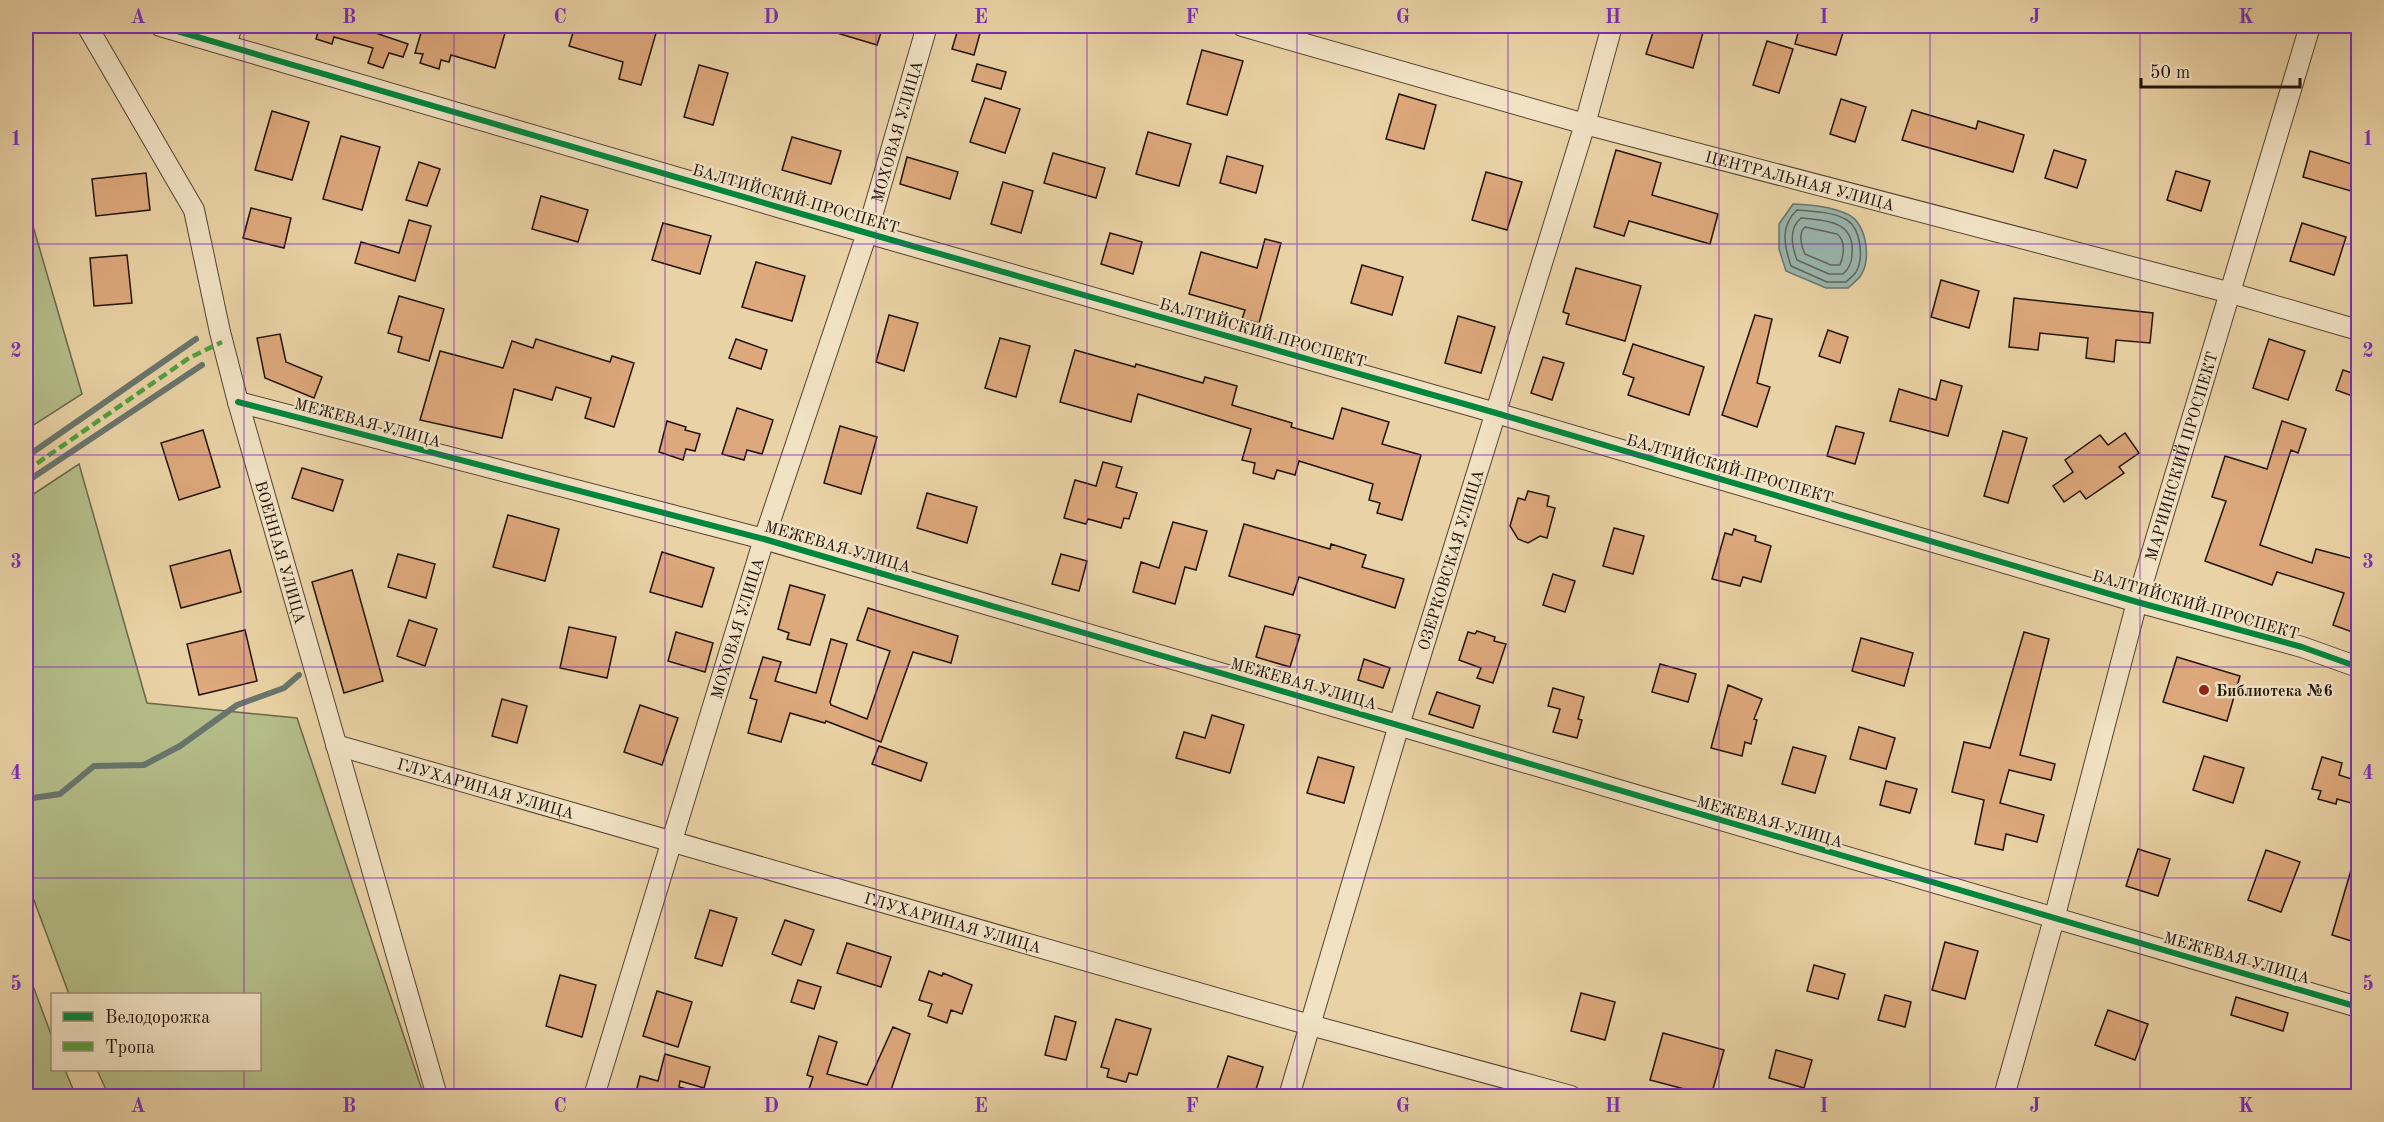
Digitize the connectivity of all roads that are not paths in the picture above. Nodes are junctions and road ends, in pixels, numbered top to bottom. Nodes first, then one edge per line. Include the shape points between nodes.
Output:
1 (87, 26) edge
2 (160, 26) edge
3 (232, 26) edge
4 (927, 26) edge
5 (1242, 26) edge
6 (1612, 26) edge
7 (2310, 26) edge
8 (226, 45) junction
9 (1585, 124) junction
10 (867, 233) junction
11 (2231, 293) junction
12 (2358, 330) edge
13 (238, 402) junction
14 (1496, 413) junction
15 (764, 538) junction
16 (2137, 602) junction
17 (2358, 667) edge
18 (1399, 725) junction
19 (336, 745) junction
20 (671, 843) junction
21 (2054, 919) junction
22 (2358, 1006) edge
23 (1310, 1025) junction
24 (437, 1096) edge
25 (594, 1096) edge
26 (1289, 1096) edge
27 (1571, 1096) edge
28 (2004, 1096) edge

1 - 13 street, ВОЕННАЯ УЛИЦА via 194,210
2 - 8 street, БАЛТИЙСКИЙ ПРОСПЕКТ
3 - 8 street
4 - 10 street, МОХОВАЯ УЛИЦА
5 - 9 street, ЦЕНТРАЛЬНАЯ УЛИЦА
6 - 9 street, ОЗЕРКОВСКАЯ УЛИЦА
7 - 11 street, МАРИИНСКИЙ ПРОСПЕКТ
8 - 10 street, БАЛТИЙСКИЙ ПРОСПЕКТ
9 - 11 street, ЦЕНТРАЛЬНАЯ УЛИЦА
9 - 14 street, ОЗЕРКОВСКАЯ УЛИЦА
10 - 14 street, БАЛТИЙСКИЙ ПРОСПЕКТ
10 - 15 street, МОХОВАЯ УЛИЦА
11 - 12 street, ЦЕНТРАЛЬНАЯ УЛИЦА
11 - 16 street, МАРИИНСКИЙ ПРОСПЕКТ
13 - 15 street, МЕЖЕВАЯ УЛИЦА
13 - 19 street, ВОЕННАЯ УЛИЦА
14 - 16 street, БАЛТИЙСКИЙ ПРОСПЕКТ
14 - 18 street, ОЗЕРКОВСКАЯ УЛИЦА
15 - 18 street, МЕЖЕВАЯ УЛИЦА
15 - 20 street, МОХОВАЯ УЛИЦА
16 - 17 street, БАЛТИЙСКИЙ ПРОСПЕКТ via 2302,647
16 - 21 street, МАРИИНСКИЙ ПРОСПЕКТ
18 - 21 street, МЕЖЕВАЯ УЛИЦА
18 - 23 street, ОЗЕРКОВСКАЯ УЛИЦА
19 - 20 street, ГЛУХАРИНАЯ УЛИЦА
19 - 24 street, ВОЕННАЯ УЛИЦА
20 - 23 street, ГЛУХАРИНАЯ УЛИЦА
20 - 25 street, МОХОВАЯ УЛИЦА
21 - 22 street, МЕЖЕВАЯ УЛИЦА
21 - 28 street, МАРИИНСКИЙ ПРОСПЕКТ
23 - 26 street, ОЗЕРКОВСКАЯ УЛИЦА
23 - 27 street, ГЛУХАРИНАЯ УЛИЦА

